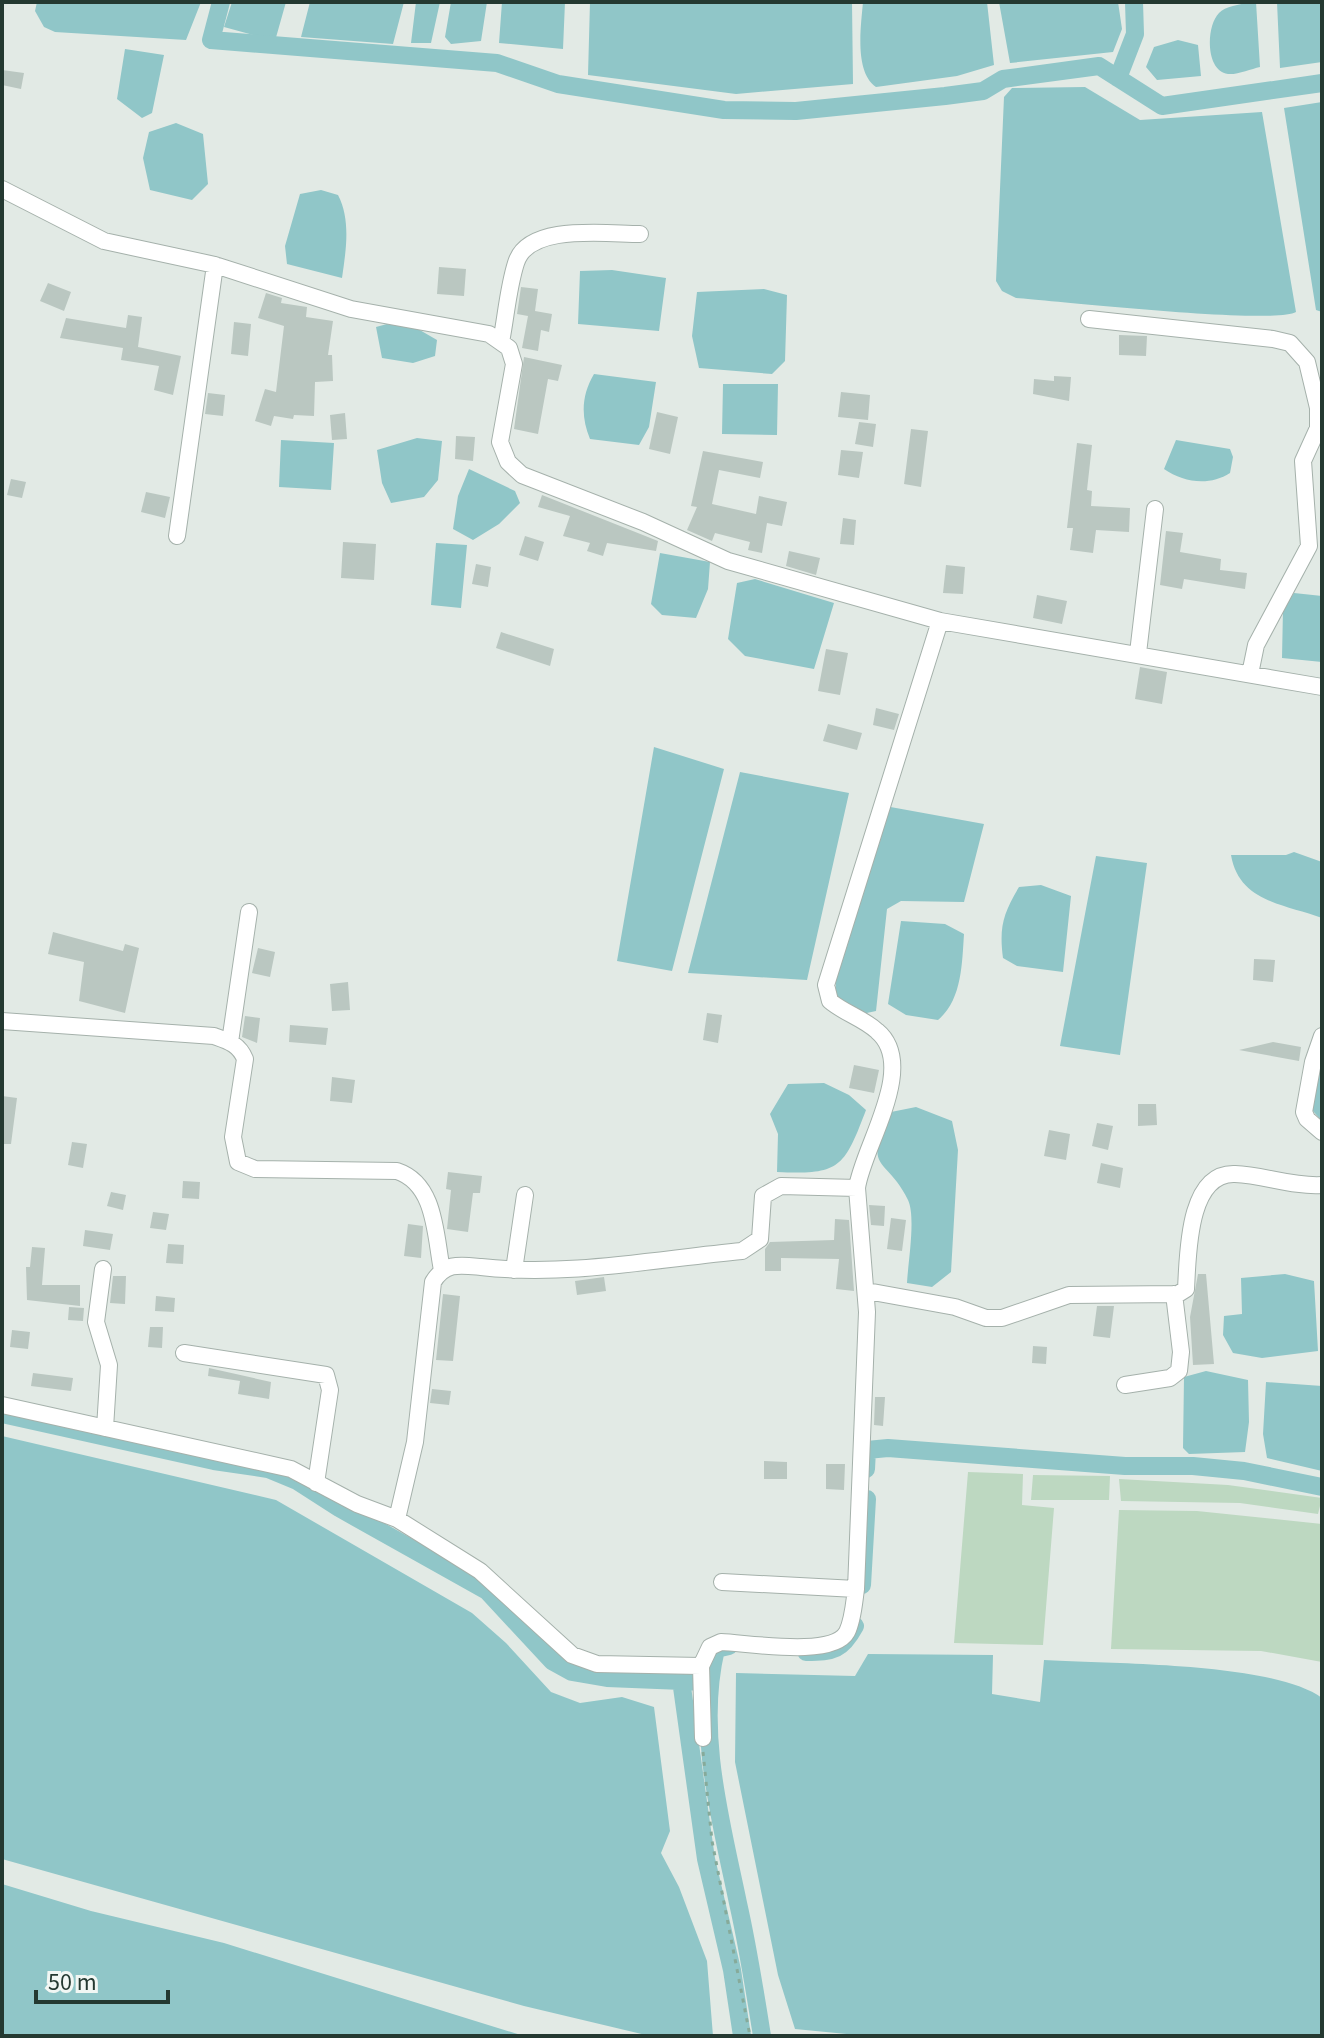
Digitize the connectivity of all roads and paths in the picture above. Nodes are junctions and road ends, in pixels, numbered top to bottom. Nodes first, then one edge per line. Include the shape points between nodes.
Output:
1 (2, 189) edge
2 (640, 234) dead end
3 (215, 265) junction
4 (1089, 319) dead end
5 (501, 342) junction
6 (1155, 509) dead end
7 (177, 536) dead end
8 (940, 621) junction
9 (1138, 653) junction
10 (1250, 674) junction
11 (1322, 687) edge
12 (249, 912) dead end
13 (2, 1021) edge
14 (1322, 1036) edge
15 (230, 1042) junction
16 (1322, 1132) edge
17 (1322, 1185) edge
18 (857, 1188) junction
19 (525, 1195) dead end
20 (103, 1269) dead end
21 (442, 1270) junction
22 (514, 1270) junction
23 (867, 1291) junction
24 (1174, 1294) junction
25 (184, 1353) dead end
26 (1125, 1385) dead end
27 (2, 1405) edge
28 (105, 1428) junction
29 (316, 1483) junction
30 (397, 1519) junction
31 (722, 1582) dead end
32 (856, 1589) junction
33 (702, 1678) junction
34 (703, 1738) joint
35 (750, 2036) edge

1 - 3 street via 104,241
2 - 5 street via 548,235 529,244 516,261
3 - 5 street via 351,309 460,327
3 - 7 street
4 - 10 street via 1273,339 1290,343 1307,362 1318,408 1316,437 1303,461 1309,546 1256,645
5 - 8 street via 514,364 500,442 508,462 522,475 728,561
6 - 9 street
8 - 9 street
8 - 18 street via 828,970 830,1001 878,1031 890,1056 887,1101
9 - 10 street
10 - 11 street
12 - 15 street
13 - 15 street via 214,1036
14 - 16 street via 1304,1112
15 - 21 street via 245,1059 233,1137 238,1162 255,1169 410,1175 428,1199
17 - 24 street via 1234,1174 1214,1180 1195,1211 1186,1289
18 - 22 street via 771,1190 763,1196 760,1239 742,1251
18 - 23 street
19 - 22 street
20 - 28 street via 96,1322 109,1365
21 - 22 street via 455,1265
21 - 30 street via 433,1282 415,1442
23 - 24 street via 986,1318 1002,1318 1069,1295
23 - 32 street
24 - 26 street via 1179,1371 1170,1378
25 - 29 street via 326,1375 330,1390
27 - 28 street
28 - 29 street via 280,1464
29 - 30 street
30 - 33 street via 480,1571 572,1655 597,1664
31 - 32 street
32 - 33 street via 847,1632 833,1646 721,1642 710,1647
33 - 34 street
34 - 35 path via 712,1841

